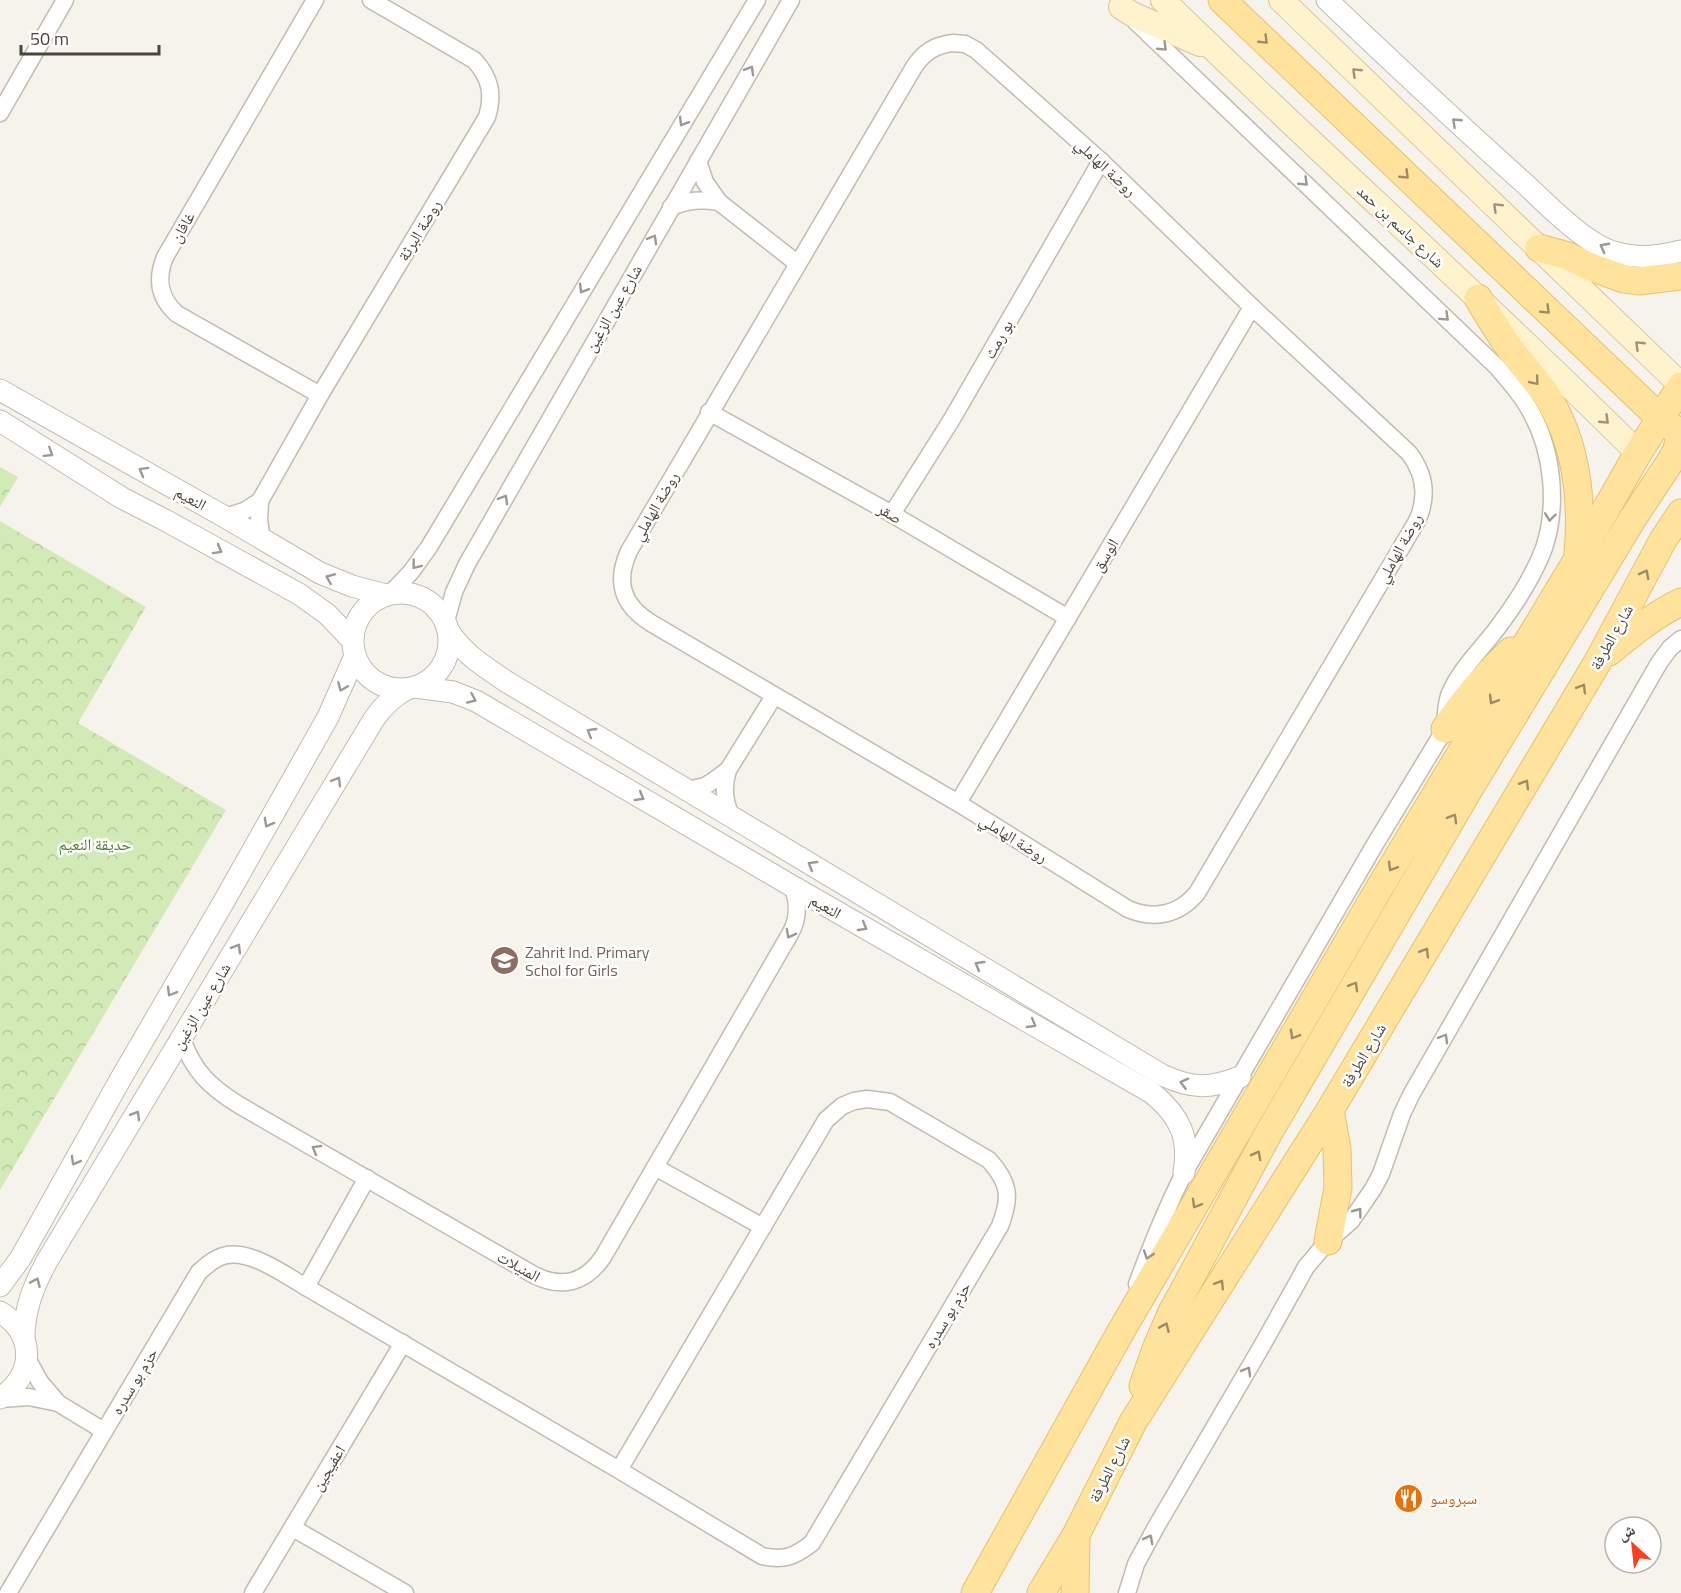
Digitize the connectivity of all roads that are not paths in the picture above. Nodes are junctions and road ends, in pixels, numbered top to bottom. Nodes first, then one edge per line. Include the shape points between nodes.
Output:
1 (65, 0) edge
2 (315, 0) edge
3 (371, 0) edge
4 (791, 0) edge
5 (1163, 0) edge
6 (1222, 0) edge
7 (1281, 0) edge
8 (1327, 0) edge
9 (752, 3) edge
10 (1117, 3) edge
11 (1214, 50) junction
12 (0, 113) edge
13 (698, 161) junction
14 (1101, 161) junction
15 (719, 202) junction
16 (671, 207) junction
17 (1539, 248) junction
18 (1671, 254) edge
19 (798, 264) junction
20 (1681, 276) edge
21 (1478, 298) junction
22 (1252, 307) junction
23 (1681, 386) edge
24 (0, 390) edge
25 (320, 395) junction
26 (710, 412) junction
27 (0, 421) edge
28 (1676, 436) edge
29 (1638, 453) junction
30 (1672, 483) edge
31 (260, 501) junction
32 (1681, 513) edge
33 (892, 514) junction
34 (225, 517) junction
35 (262, 539) junction
36 (1577, 560) junction
37 (388, 594) junction
38 (1681, 602) edge
39 (1068, 618) junction
40 (447, 625) junction
41 (1534, 630) junction
42 (1681, 639) edge
43 (353, 647) junction
44 (1597, 663) junction
45 (411, 688) junction
46 (774, 696) junction
47 (1445, 729) junction
48 (728, 770) junction
49 (687, 790) junction
50 (958, 804) junction
51 (731, 816) junction
52 (792, 886) junction
53 (182, 1039) junction
54 (1240, 1077) junction
55 (1330, 1110) junction
56 (655, 1167) junction
57 (1184, 1173) junction
58 (367, 1178) junction
59 (763, 1227) junction
60 (1328, 1241) junction
61 (0, 1286) edge
62 (306, 1287) junction
63 (0, 1312) edge
64 (1120, 1333) junction
65 (403, 1343) junction
66 (25, 1348) junction
67 (0, 1398) edge
68 (58, 1403) junction
69 (1133, 1422) junction
70 (104, 1431) junction
71 (619, 1470) junction
72 (293, 1528) junction
73 (1076, 1534) junction
74 (8, 1593) edge
75 (254, 1593) edge
76 (405, 1593) edge
77 (975, 1593) edge
78 (1041, 1593) edge
79 (1075, 1593) edge
80 (1127, 1593) edge

1 - 12 street
2 - 25 street, غافان via 165,257 159,283 165,300 177,314
3 - 25 street, روضة البرثة via 474,60 488,80 491,105
13 -> 4 street, شارع عين الزغين
5 - 11 main road, شارع جاسم بن حمد
6 -> 28 main road
17 -> 7 main road
18 -> 8 street via 1643,257 1612,252 1575,230
9 -> 37 street via 429,547
10 - 11 main road via 1132,14
10 -> 47 street via 1497,367 1532,414 1541,434 1552,491 1544,547 1518,598 1450,693
11 - 21 main road, شارع جاسم بن حمد
13 - 15 street via 705,182
13 - 16 street, شارع عين الزغين
14 - 19 street, روضة الهاملي via 976,50 965,44 941,44 930,49 914,67
14 - 22 street, روضة الهاملي
14 - 33 street, بو رمث via 952,419
15 - 16 street via 696,200
15 - 19 street
40 -> 16 street, شارع عين الزغين via 454,592 467,564
17 - 20 main road via 1624,279
23 -> 17 main road
19 - 26 street, روضة الهاملي
21 -> 29 main road, شارع جاسم بن حمد
21 -> 36 main road via 1561,420 1580,499
22 - 39 street, الوسق
22 - 50 street, روضة الهاملي via 1409,453 1423,480 1424,501 1417,521 1197,893 1170,913 1136,912
23 - 28 main road
34 -> 24 street, النعيم
25 - 31 street, روضة البرثة
26 - 33 street, صقر
26 - 46 street, روضة الهاملي via 629,551 623,564 623,592 639,616
27 -> 43 street, النعيم via 112,492 299,594 327,614
28 - 29 main road
28 - 30 main road
29 - 30 main road
29 - 36 main road
69 -> 30 main road via 1171,1314 1268,1134 1633,518
31 - 34 street
31 - 35 street
44 -> 32 main road, شارع الطرفة
33 - 39 street, صقر
34 - 35 street, النعيم
37 -> 35 street, النعيم via 320,573
36 - 41 main road
37 - 40 street via 403,592 429,601
37 - 43 street via 362,612
38 - 44 main road via 1638,629
39 - 50 street, الوسق
40 - 45 street via 450,642 443,665 436,675
49 -> 40 street, النعيم via 496,674 464,649
41 - 47 main road via 1486,675
41 -> 64 main road
60 -> 42 street via 1364,1203 1381,1174 1411,1095 1659,663
43 - 45 street via 365,673 381,685
43 -> 61 street, شارع عين الزغين via 328,717 20,1259
55 -> 44 main road, شارع الطرفة
45 -> 52 street, النعيم via 453,692 476,701
53 -> 45 street, شارع عين الزغين via 374,719 388,701
46 - 48 street
46 - 50 street, روضة الهاملي
47 - 54 street
48 - 49 street via 705,786
48 - 51 street via 725,798
49 - 51 street, النعيم
54 -> 51 street, النعيم via 1209,1086 1176,1082 1162,1075
52 -> 56 street, المنيلات via 798,910 794,927
52 -> 57 street, النعيم via 1152,1093 1165,1103 1182,1129 1186,1144
58 -> 53 street, المنيلات via 214,1089 194,1066
66 -> 53 street, شارع عين الزغين via 26,1312 40,1273
54 - 57 street
55 - 60 main road via 1338,1188
69 -> 55 main road, شارع الطرفة
56 - 58 street, المنيلات via 596,1267 578,1280 555,1283 534,1275
56 - 59 street
57 -> 64 street via 1151,1245
58 - 62 street
59 - 71 street, حزم بو سدره
59 - 71 street, حزم بو سدره via 826,1120 842,1106 867,1099 890,1102 989,1160 1003,1181 1008,1198 994,1236 812,1543 801,1552 789,1558 762,1556
80 -> 60 street via 1136,1564 1156,1527 1306,1267
62 - 65 street, حزم بو سدره
62 - 70 street, حزم بو سدره via 240,1255 226,1255 208,1264 192,1282
63 - 66 street via 19,1328
64 - 77 main road
65 - 71 street, حزم بو سدره
65 - 72 street, اعفيجين
66 - 67 street, شارع عين الزغين via 24,1370 18,1382
66 - 68 street via 40,1382
67 - 68 street via 29,1397
68 - 70 street
69 - 73 main road, شارع الطرفة
70 - 74 street, حزم بو سدره
72 - 75 street, اعفيجين
72 - 76 street
73 - 78 main road, شارع الطرفة
73 - 79 main road

